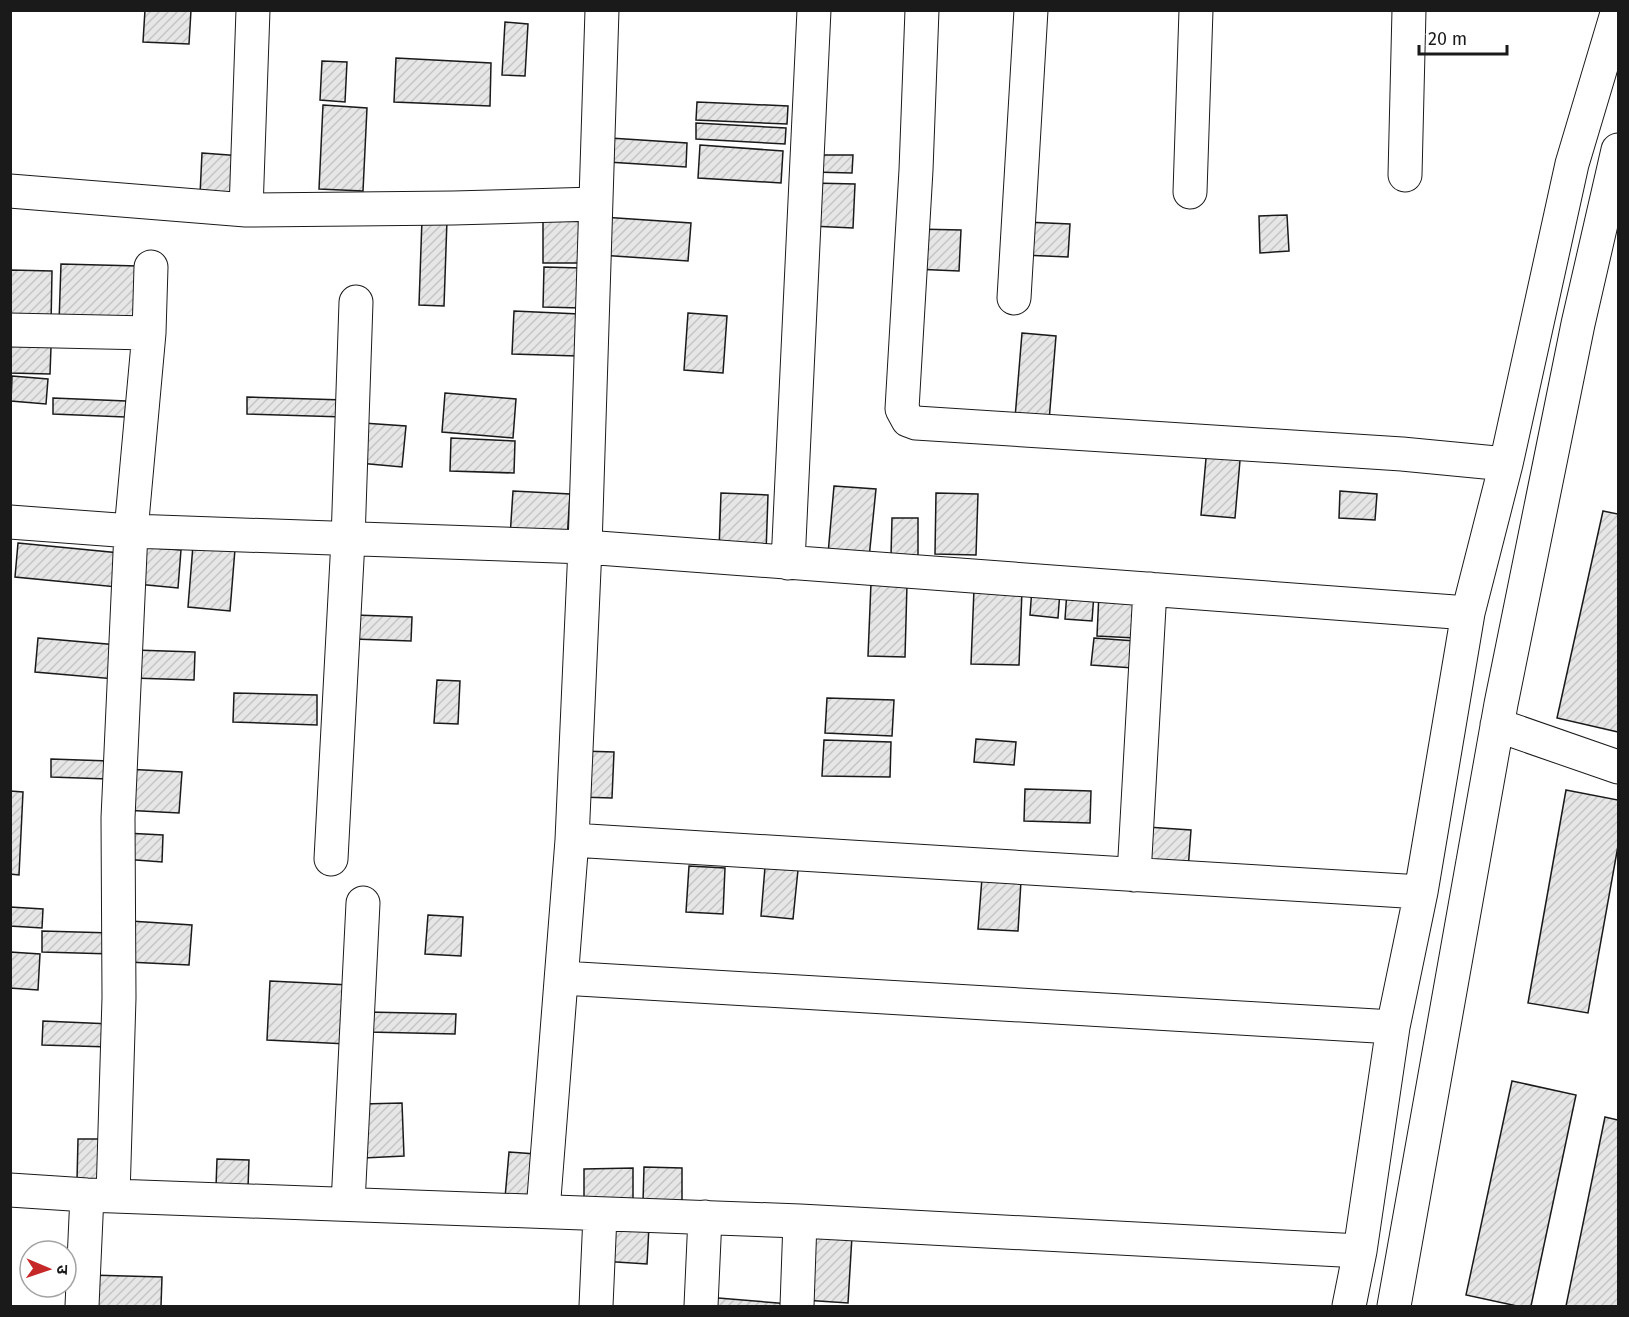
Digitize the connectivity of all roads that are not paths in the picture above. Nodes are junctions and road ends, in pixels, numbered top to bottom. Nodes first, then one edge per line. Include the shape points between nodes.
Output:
1 (254, 10) edge
2 (602, 10) edge
3 (814, 10) edge
4 (922, 10) edge
5 (1032, 10) edge
6 (1196, 10) edge
7 (1409, 10) edge
8 (1618, 10) edge
9 (1618, 155) edge
10 (1405, 175) dead end
11 (10, 191) edge
12 (1190, 192) dead end
13 (595, 204) junction
14 (246, 210) junction
15 (151, 267) dead end
16 (1014, 298) dead end
17 (356, 302) dead end
18 (10, 330) edge
19 (149, 333) junction
20 (1506, 464) junction
21 (10, 522) edge
22 (131, 531) junction
23 (348, 540) junction
24 (585, 547) junction
25 (788, 562) junction
26 (1150, 590) junction
27 (1468, 613) junction
28 (1497, 725) junction
29 (1618, 767) edge
30 (572, 840) junction
31 (331, 859) dead end
32 (1134, 875) junction
33 (1421, 892) junction
34 (363, 903) dead end
35 (562, 978) junction
36 (1393, 1027) junction
37 (10, 1191) edge
38 (100, 1196) junction
39 (348, 1204) junction
40 (543, 1211) junction
41 (600, 1215) junction
42 (705, 1217) junction
43 (800, 1221) junction
44 (1360, 1251) junction
45 (1351, 1299) edge
46 (1401, 1304) edge
47 (82, 1306) edge
48 (596, 1306) edge
49 (701, 1306) edge
50 (797, 1306) edge

1 - 14 street
2 - 13 street
3 - 25 street
4 - 20 street via 902,409 908,420
5 - 16 street
6 - 12 street
7 - 10 street
8 - 20 street via 1572,164
9 - 28 street via 1578,324
11 - 14 street
13 - 14 street
13 - 24 street
15 - 19 street
17 - 23 street
18 - 19 street
19 - 22 street
20 - 27 street
21 - 22 street
22 - 23 street
22 - 38 street via 117,818 118,998
23 - 24 street
23 - 31 street
24 - 25 street
24 - 30 street
25 - 26 street
26 - 27 street
26 - 32 street
27 - 33 street
28 - 29 street
28 - 46 street
30 - 32 street
30 - 35 street
32 - 33 street
33 - 36 street
34 - 39 street
35 - 36 street
35 - 40 street
36 - 44 street
37 - 38 street
38 - 39 street
38 - 47 street
39 - 40 street
40 - 41 street
41 - 42 street
41 - 48 street
42 - 43 street
42 - 49 street
43 - 44 street
43 - 50 street
44 - 45 street
45 - 46 street

